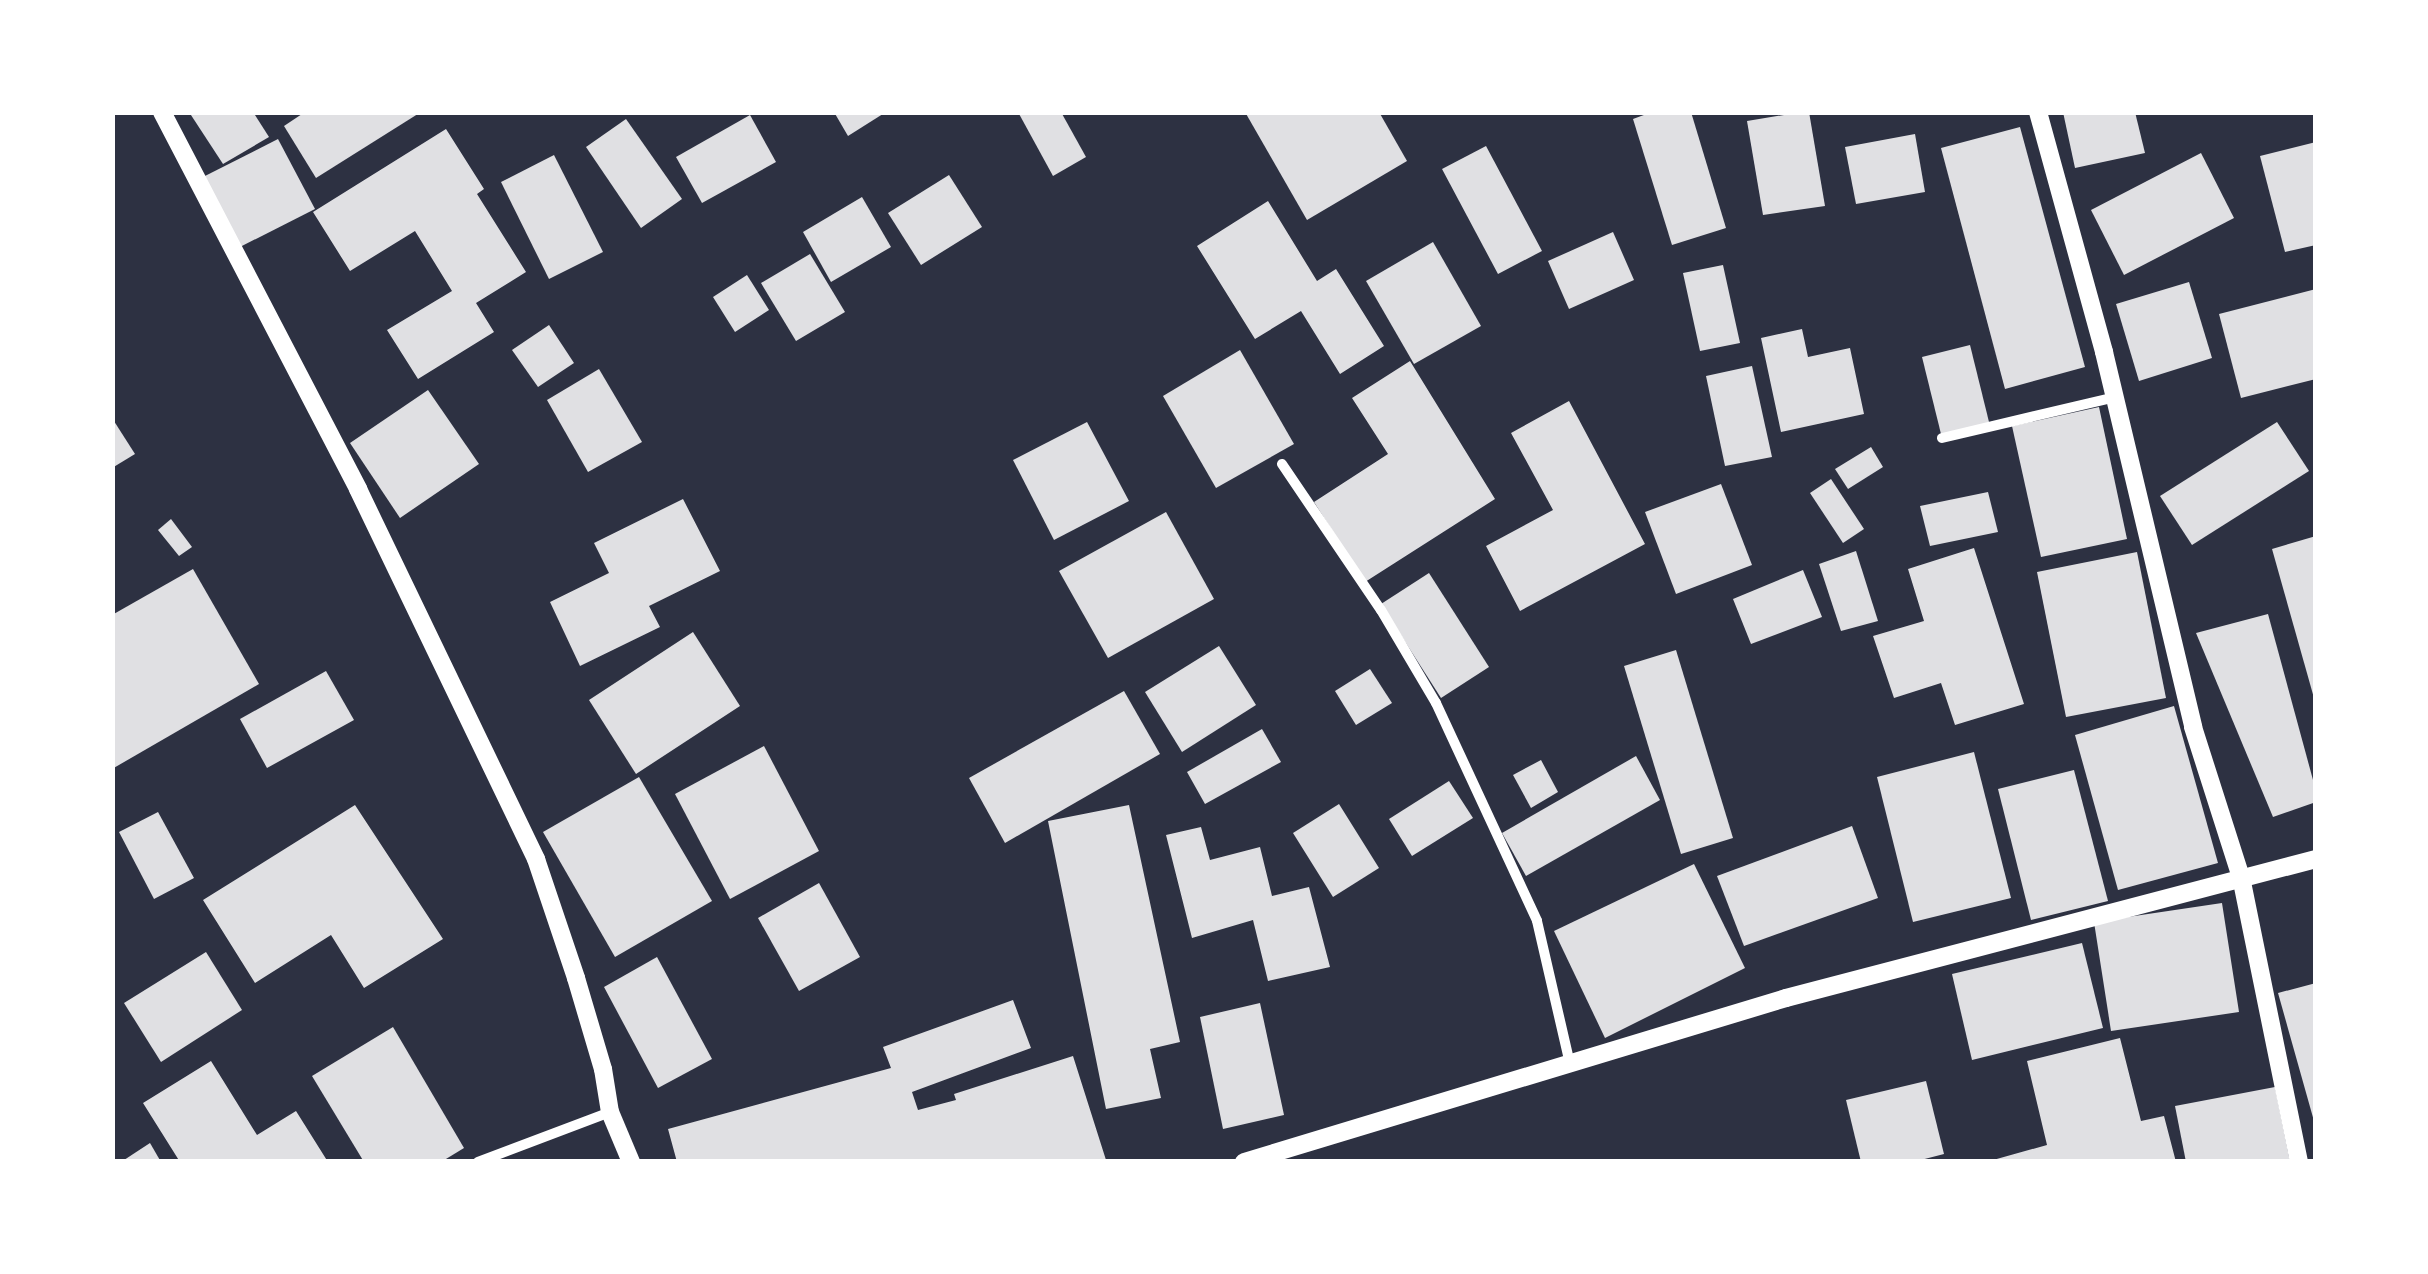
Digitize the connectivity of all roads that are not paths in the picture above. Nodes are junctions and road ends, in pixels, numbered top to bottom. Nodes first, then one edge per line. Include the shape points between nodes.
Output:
1 (162, 112) edge
2 (2038, 112) edge
3 (2115, 397) junction
4 (1942, 438) dead end
5 (1282, 464) dead end
6 (2316, 858) edge
7 (2241, 876) junction
8 (1569, 1060) junction
9 (610, 1112) junction
10 (478, 1162) edge
11 (631, 1162) edge
12 (1244, 1162) edge
13 (2298, 1162) edge

1 - 9 street via 358,489 536,859
2 - 3 street
3 - 4 street
3 - 7 street via 2194,727
5 - 8 street via 1381,610 1460,752 1537,921
6 - 7 street
7 - 8 street
7 - 13 street
8 - 12 street
9 - 10 street
9 - 11 street

